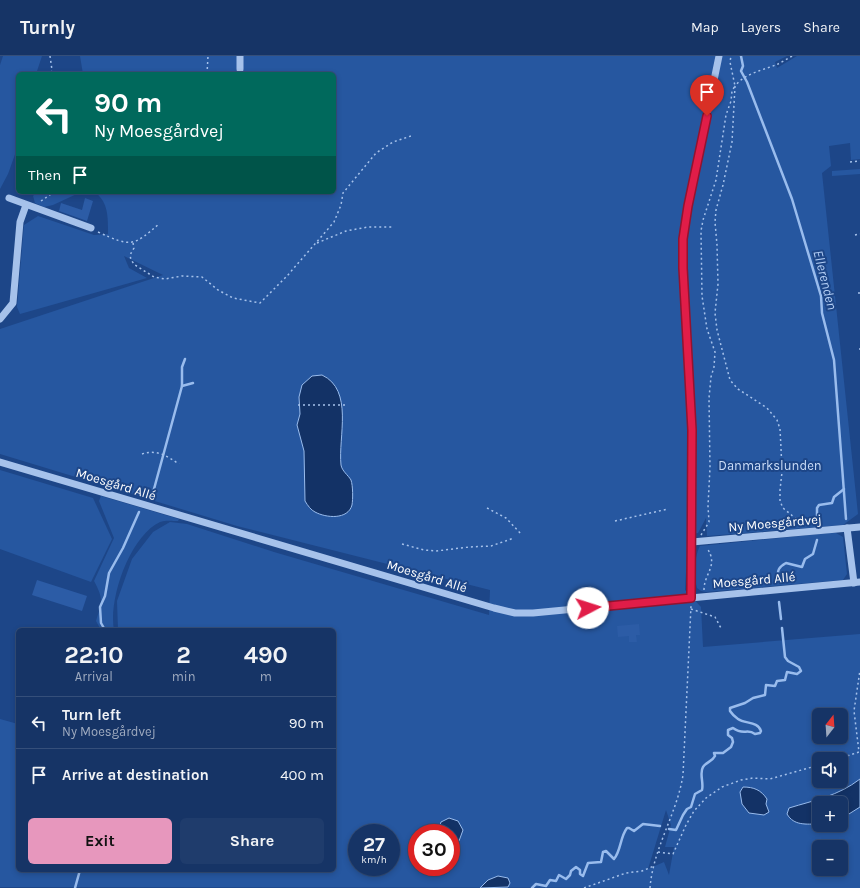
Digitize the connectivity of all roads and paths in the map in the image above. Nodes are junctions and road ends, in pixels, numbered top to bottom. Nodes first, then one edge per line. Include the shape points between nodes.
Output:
1 (50, 56) edge
2 (208, 56) edge
3 (240, 56) edge
4 (719, 56) edge
5 (732, 56) edge
6 (792, 56) edge
7 (240, 69) dead end
8 (52, 72) edge
9 (207, 72) edge
10 (735, 86) junction
11 (411, 136) dead end
12 (850, 162) dead end
13 (860, 162) edge
14 (50, 194) edge
15 (9, 198) dead end
16 (28, 206) junction
17 (160, 222) dead end
18 (392, 227) dead end
19 (91, 228) joint
20 (860, 234) edge
21 (855, 235) dead end
22 (133, 243) junction
23 (316, 244) junction
24 (0, 319) edge
25 (298, 405) dead end
26 (345, 405) dead end
27 (142, 454) dead end
28 (0, 462) edge
29 (180, 464) dead end
30 (487, 508) dead end
31 (668, 509) dead end
32 (615, 521) dead end
33 (814, 523) dead end
34 (860, 527) edge
35 (847, 528) junction
36 (522, 535) dead end
37 (514, 538) dead end
38 (692, 542) junction
39 (701, 542) junction
40 (402, 544) dead end
41 (857, 583) edge
42 (704, 597) junction
43 (691, 598) junction
44 (691, 609) junction
45 (721, 628) dead end
46 (860, 670) edge
47 (860, 752) edge
48 (848, 756) edge
49 (812, 767) edge
50 (658, 852) junction
51 (654, 866) junction
52 (584, 888) edge
53 (650, 888) edge

1 - 8 path
2 - 9 path
3 - 7 street
4 - 38 street via 683,239 692,430
5 - 10 path via 730,62
6 - 10 path via 746,76
10 - 33 path via 732,142 715,222 717,330 730,380 738,389 767,408 777,420 780,429 782,472 780,501 783,508 795,518
10 - 39 path via 726,115 716,180 701,231 702,296 707,329 715,352 710,398 709,522 702,531
11 - 23 path via 392,142 376,153 343,193 334,222
12 - 13 path
14 - 16 path
15 - 16 street
16 - 19 street
16 - 24 street via 20,222 13,303
17 - 22 path
18 - 23 path via 368,227 346,231
19 - 22 path via 117,240
20 - 21 path
22 - 23 path via 130,260 154,277 202,277 233,298 260,303
25 - 26 path
27 - 29 path via 150,451 167,456
28 - 43 street, Moesgård Allé via 494,608 533,613
30 - 36 path via 506,518
31 - 32 path
34 - 35 street, Ny Moesgårdvej
35 - 39 street, Ny Moesgårdvej
35 - 41 street
37 - 40 path via 491,546 436,551
38 - 39 street, Ny Moesgårdvej
38 - 43 street
39 - 42 path via 711,555 712,562 704,580
41 - 42 street, Moesgård Allé
42 - 43 street, Moesgård Allé
43 - 44 path
44 - 45 path via 715,617
44 - 50 path via 683,775
46 - 47 path via 854,711
47 - 48 path
49 - 50 path via 770,779 741,780 722,787 706,798 694,811 673,854
50 - 51 path
51 - 52 path
51 - 53 path

